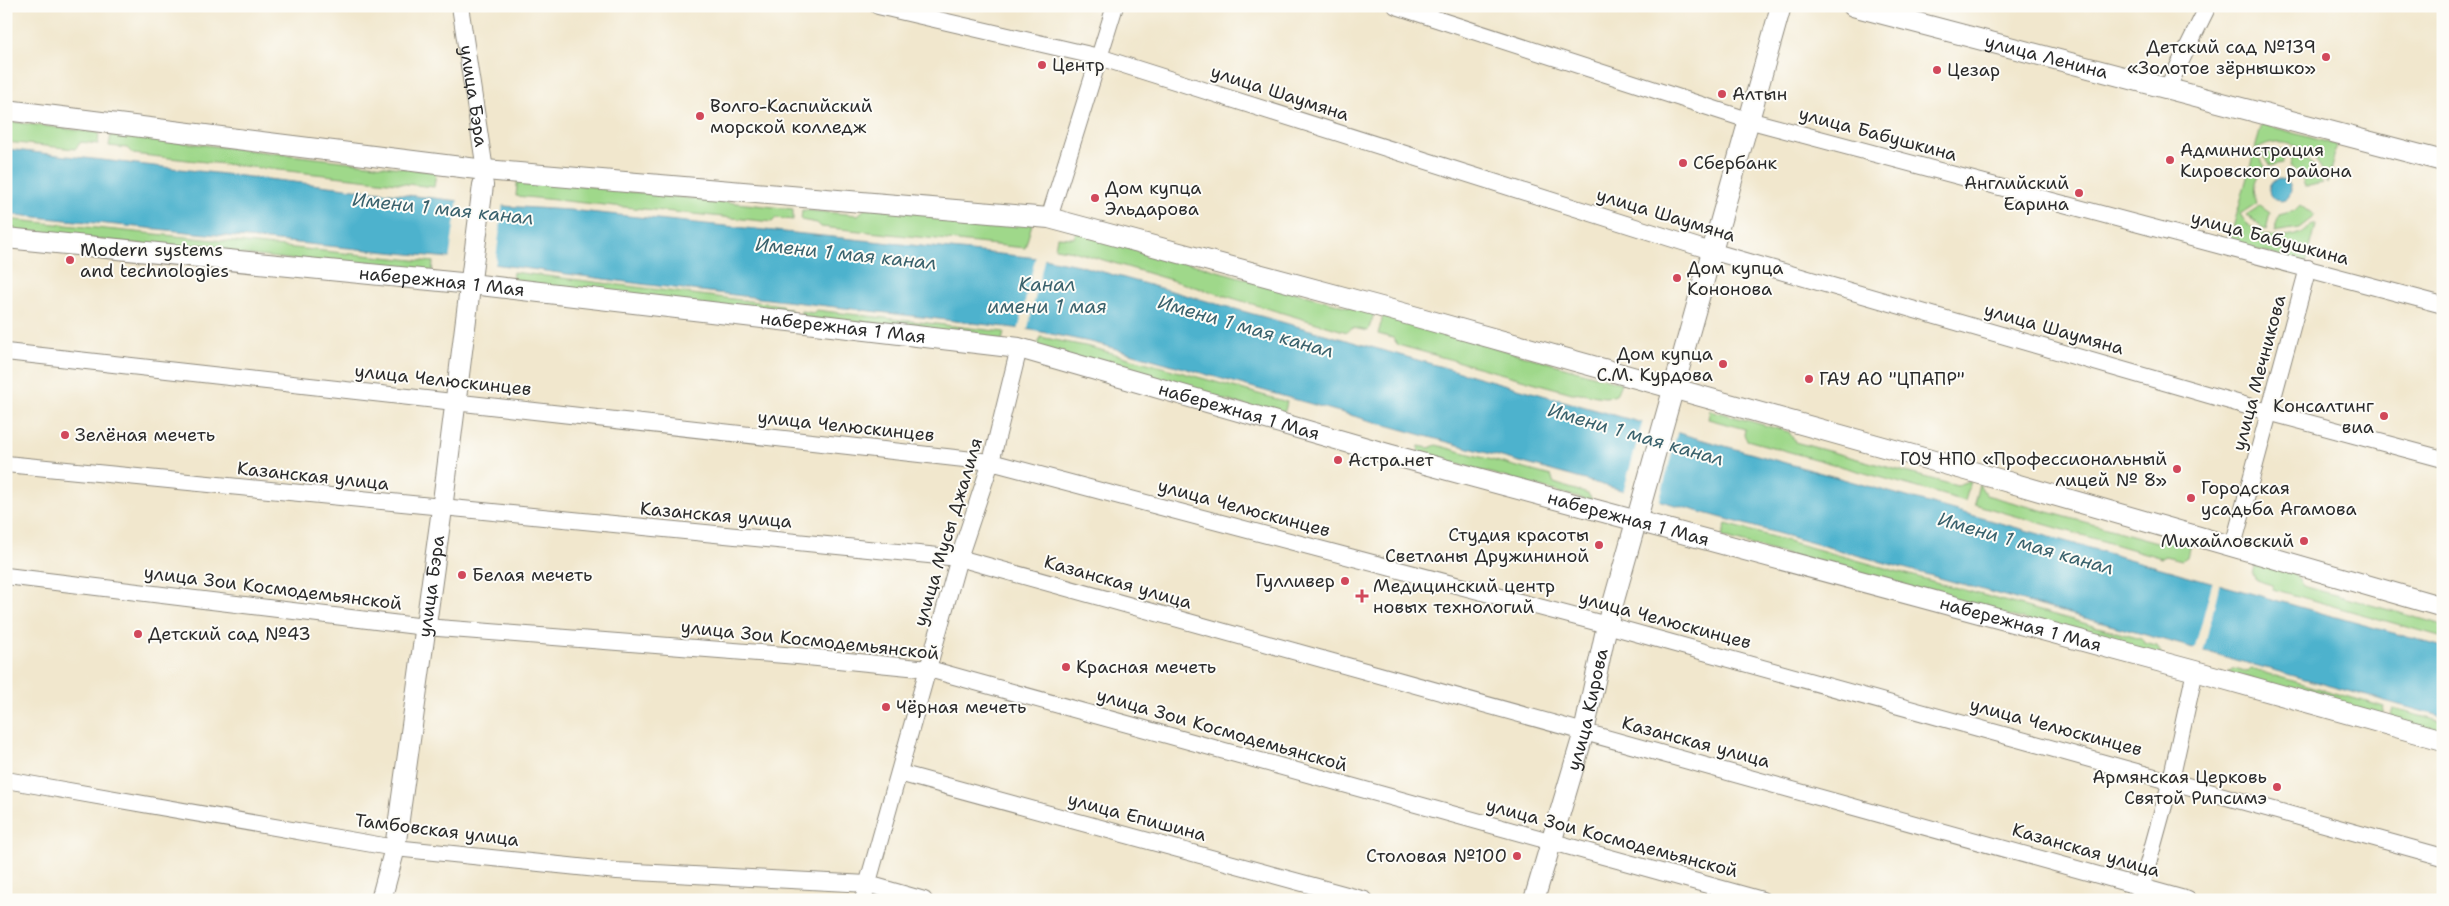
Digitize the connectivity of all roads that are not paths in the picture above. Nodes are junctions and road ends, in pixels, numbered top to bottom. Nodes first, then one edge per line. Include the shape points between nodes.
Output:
1 (460, 6) edge
2 (878, 6) edge
3 (1115, 6) edge
4 (1396, 6) edge
5 (1781, 6) edge
6 (1853, 6) edge
7 (2208, 6) edge
8 (1099, 57) junction
9 (2167, 89) junction
10 (6, 110) edge
11 (1748, 120) junction
12 (2443, 161) edge
13 (484, 178) junction
14 (1049, 218) junction
15 (6, 238) edge
16 (1711, 251) junction
17 (2308, 268) junction
18 (472, 278) junction
19 (2443, 306) edge
20 (1019, 348) junction
21 (6, 352) edge
22 (1672, 389) junction
23 (455, 402) junction
24 (2268, 412) junction
25 (2443, 459) edge
26 (991, 462) junction
27 (6, 464) edge
28 (442, 509) junction
29 (1639, 513) junction
30 (2233, 546) junction
31 (959, 558) junction
32 (6, 576) edge
33 (2443, 607) edge
34 (1607, 625) junction
35 (424, 627) junction
36 (929, 669) junction
37 (2195, 671) junction
38 (1584, 732) junction
39 (2443, 740) edge
40 (899, 773) junction
41 (6, 780) edge
42 (2171, 780) junction
43 (1550, 842) junction
44 (395, 848) junction
45 (2443, 857) edge
46 (866, 892) edge
47 (2140, 893) edge
48 (381, 900) edge
49 (924, 900) edge
50 (1365, 900) edge
51 (1534, 900) edge
52 (1762, 900) edge
53 (2188, 900) edge

1 - 13 street, улица Бэра
2 - 8 street, улица Шаумяна
3 - 8 street
4 - 11 street, улица Бабушкина
5 - 11 main road
6 - 9 main road, улица Ленина
7 - 9 street
8 - 14 street
8 - 16 street, улица Шаумяна
9 - 12 main road, улица Ленина
10 - 13 main road
11 - 16 main road
11 - 17 street, улица Бабушкина
13 - 14 main road
13 - 18 main road, улица Бэра
14 - 22 main road
15 - 18 main road, набережная 1 Мая
16 - 22 main road
16 - 24 street, улица Шаумяна
17 - 19 street, улица Бабушкина
17 - 24 street, улица Мечникова
18 - 20 main road, набережная 1 Мая
18 - 23 main road, улица Бэра
20 - 26 street, улица Мусы Джалиля
20 - 29 main road, набережная 1 Мая via 1388,454
21 - 23 street, улица Челюскинцев
22 - 29 main road, улица Кирова
22 - 30 main road
23 - 26 street, улица Челюскинцев
23 - 28 main road, улица Бэра
24 - 25 street, улица Шаумяна
24 - 30 street, улица Мечникова
26 - 31 street, улица Мусы Джалиля
26 - 34 street, улица Челюскинцев
27 - 28 street, Казанская улица
28 - 31 street, Казанская улица
28 - 35 main road, улица Бэра
29 - 34 main road, улица Кирова
29 - 37 main road, набережная 1 Мая
30 - 33 main road
31 - 36 street, улица Мусы Джалиля
31 - 38 street, Казанская улица
32 - 35 street, улица Зои Космодемьянской
34 - 38 main road, улица Кирова
34 - 42 street, улица Челюскинцев
35 - 36 street, улица Зои Космодемьянской
35 - 44 main road, улица Бэра
36 - 40 street, улица Мусы Джалиля
36 - 43 street, улица Зои Космодемьянской
37 - 39 main road, набережная 1 Мая
37 - 42 street
38 - 43 main road, улица Кирова
38 - 47 street, Казанская улица
40 - 46 street, улица Мусы Джалиля
40 - 50 street, улица Епишина
41 - 44 street, Тамбовская улица
42 - 45 street, улица Челюскинцев
42 - 47 street
43 - 51 main road, улица Кирова
43 - 52 street, улица Зои Космодемьянской
44 - 46 street, Тамбовская улица
44 - 48 main road, улица Бэра
46 - 49 street, Тамбовская улица
47 - 53 street, Казанская улица

